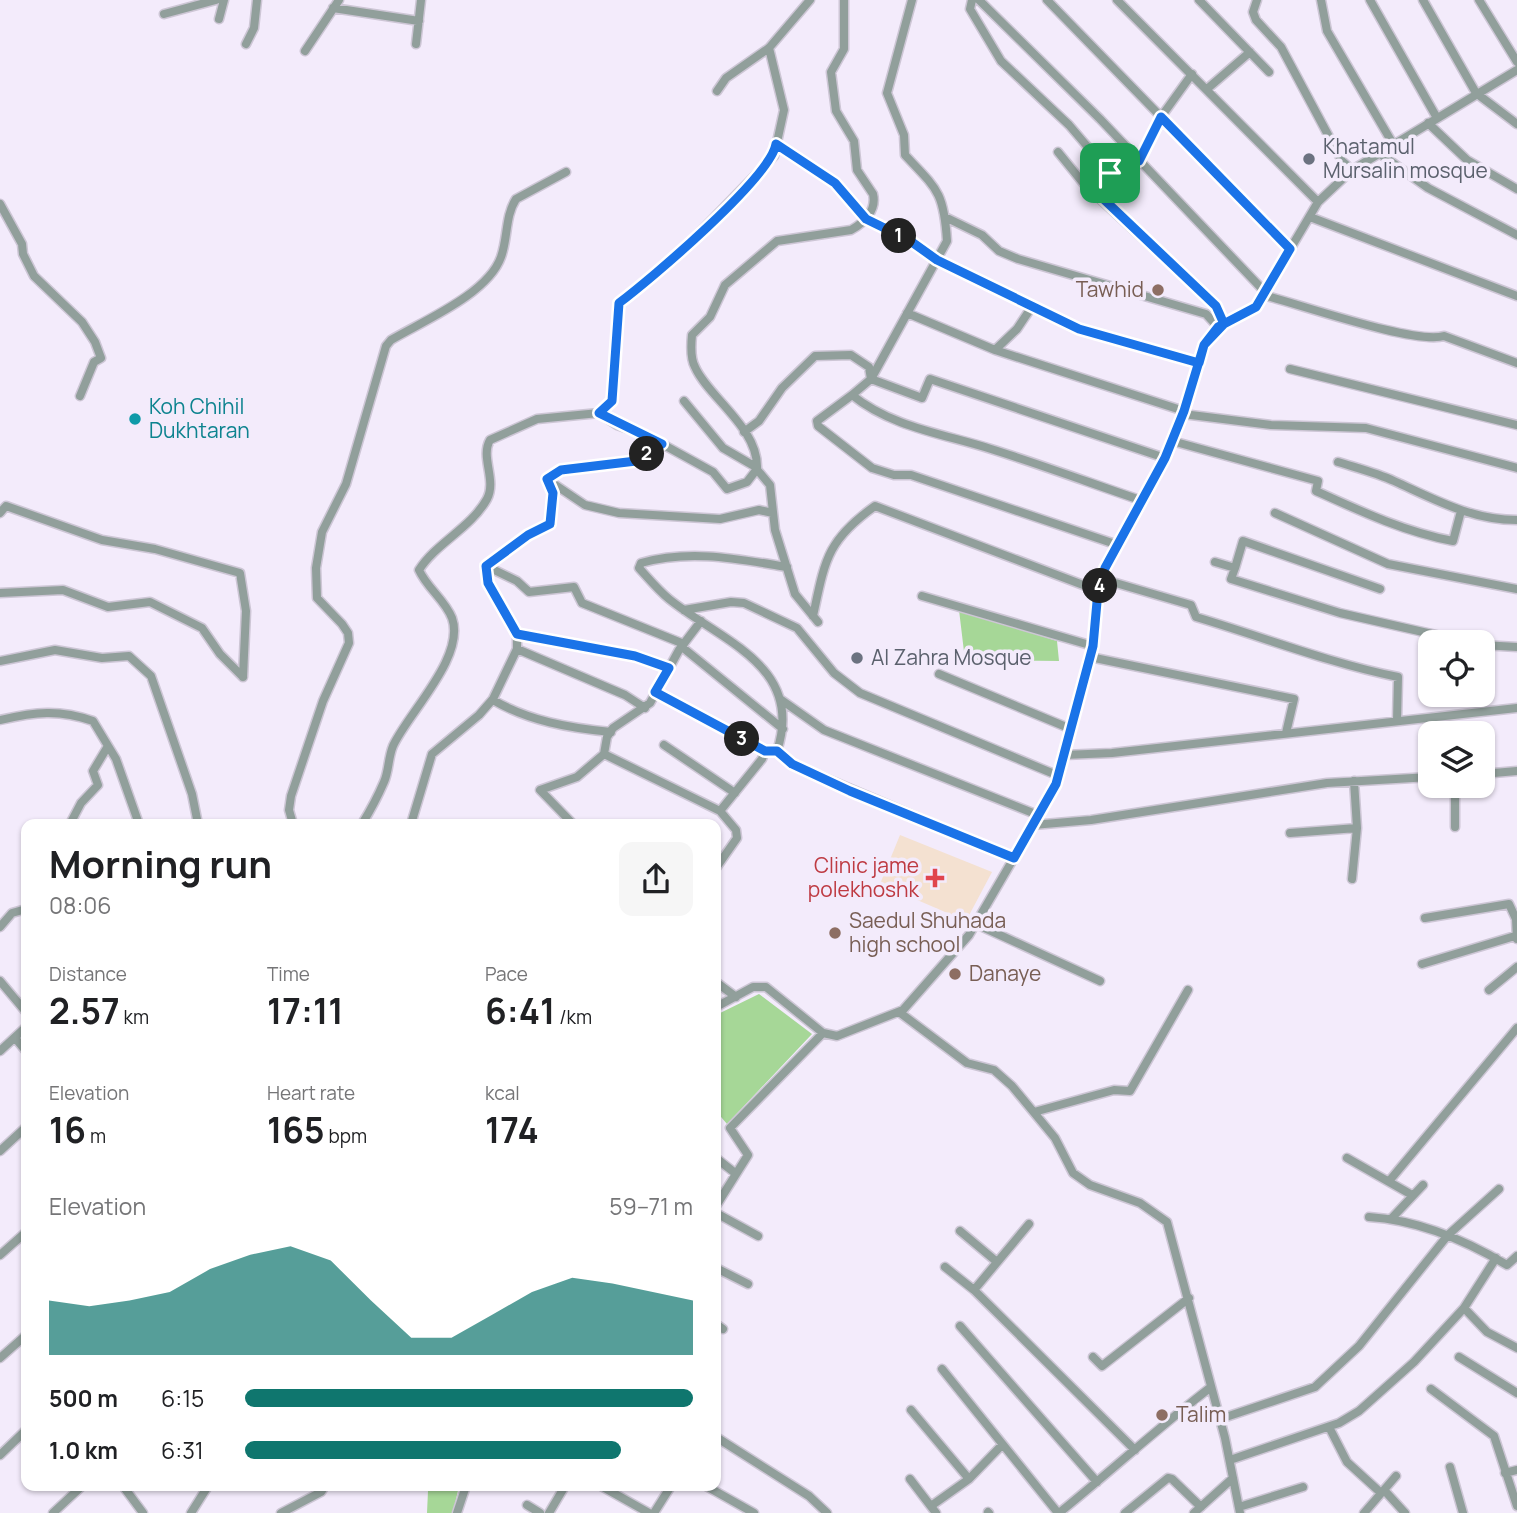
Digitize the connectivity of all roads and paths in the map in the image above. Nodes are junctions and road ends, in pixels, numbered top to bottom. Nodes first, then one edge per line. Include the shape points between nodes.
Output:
1 (216, 0) edge
2 (224, 0) edge
3 (257, 0) edge
4 (339, 0) edge
5 (421, 0) edge
6 (810, 0) edge
7 (844, 0) edge
8 (912, 0) edge
9 (972, 0) edge
10 (979, 0) edge
11 (1046, 0) edge
12 (1117, 0) edge
13 (1199, 0) edge
14 (1257, 0) edge
15 (1321, 0) edge
16 (1370, 0) edge
17 (1423, 0) edge
18 (1479, 0) edge
19 (333, 8) junction
20 (164, 14) dead end
21 (219, 19) dead end
22 (419, 21) junction
23 (246, 44) dead end
24 (416, 44) dead end
25 (769, 48) junction
26 (305, 51) dead end
27 (1250, 52) junction
28 (1517, 62) edge
29 (1517, 70) edge
30 (1269, 72) dead end
31 (1192, 74) junction
32 (1207, 89) junction
33 (717, 91) dead end
34 (1476, 93) junction
35 (1161, 117) junction
36 (1437, 118) junction
37 (1428, 123) junction
38 (1517, 124) edge
39 (776, 144) junction
40 (1393, 144) junction
41 (1131, 151) junction
42 (1059, 152) dead end
43 (1379, 153) junction
44 (1139, 161) junction
45 (1352, 170) junction
46 (566, 172) dead end
47 (1110, 173) junction
48 (1517, 189) edge
49 (1094, 190) junction
50 (1318, 202) junction
51 (0, 204) edge
52 (945, 217) junction
53 (1310, 217) junction
54 (866, 219) junction
55 (1517, 234) edge
56 (1290, 249) junction
57 (937, 260) junction
58 (1264, 293) junction
59 (1517, 296) edge
60 (1031, 308) junction
61 (907, 313) junction
62 (1221, 326) junction
63 (995, 350) junction
64 (1199, 363) junction
65 (1517, 363) edge
66 (1290, 369) dead end
67 (871, 379) junction
68 (852, 395) junction
69 (80, 397) dead end
70 (684, 401) dead end
71 (599, 413) junction
72 (1184, 413) junction
73 (1517, 425) edge
74 (744, 432) junction
75 (1172, 441) junction
76 (662, 444) junction
77 (1165, 458) junction
78 (1338, 462) dead end
79 (1517, 468) edge
80 (757, 469) junction
81 (547, 479) junction
82 (1143, 501) junction
83 (1461, 511) junction
84 (0, 513) edge
85 (773, 513) junction
86 (1275, 513) dead end
87 (1517, 520) edge
88 (1118, 545) junction
89 (1215, 562) dead end
90 (486, 566) junction
91 (787, 567) junction
92 (1235, 568) junction
93 (1102, 579) junction
94 (1380, 589) dead end
95 (1517, 589) edge
96 (1098, 591) junction
97 (0, 593) edge
98 (922, 596) dead end
99 (684, 610) junction
100 (701, 621) junction
101 (1418, 631) edge
102 (517, 634) junction
103 (683, 645) junction
104 (1093, 646) junction
105 (1495, 646) edge
106 (1517, 647) edge
107 (517, 649) junction
108 (1090, 657) junction
109 (0, 661) edge
110 (669, 668) junction
111 (939, 674) dead end
112 (655, 692) junction
113 (780, 699) junction
114 (493, 700) junction
115 (645, 708) junction
116 (1517, 708) edge
117 (0, 720) edge
118 (1397, 721) junction
119 (783, 729) junction
120 (1071, 729) junction
121 (611, 732) junction
122 (1286, 733) junction
123 (664, 745) dead end
124 (108, 746) junction
125 (765, 751) junction
126 (777, 751) junction
127 (604, 754) junction
128 (1064, 755) junction
129 (1517, 771) edge
130 (1495, 773) edge
131 (1059, 776) junction
132 (1418, 778) edge
133 (1354, 781) junction
134 (735, 793) junction
135 (1455, 798) edge
136 (720, 811) junction
137 (1038, 815) junction
138 (73, 819) edge
139 (137, 819) edge
140 (197, 819) edge
141 (292, 819) edge
142 (365, 819) edge
143 (412, 819) edge
144 (568, 819) edge
145 (1033, 825) junction
146 (1455, 827) dead end
147 (1357, 828) junction
148 (1290, 833) dead end
149 (1014, 858) junction
150 (721, 861) edge
151 (1352, 879) dead end
152 (21, 910) edge
153 (1426, 918) dead end
154 (976, 924) junction
155 (0, 927) edge
156 (1516, 936) edge
157 (1422, 964) dead end
158 (1517, 968) edge
159 (0, 981) edge
160 (1100, 981) dead end
161 (721, 986) edge
162 (1188, 990) dead end
163 (1489, 990) dead end
164 (736, 996) junction
165 (721, 1004) edge
166 (21, 1006) edge
167 (898, 1012) junction
168 (1517, 1028) edge
169 (21, 1032) edge
170 (823, 1033) junction
171 (15, 1038) junction
172 (21, 1045) edge
173 (0, 1051) edge
174 (1034, 1112) junction
175 (21, 1132) edge
176 (0, 1151) edge
177 (1347, 1158) dead end
178 (721, 1162) edge
179 (735, 1173) junction
180 (1390, 1180) junction
181 (1423, 1185) dead end
182 (1499, 1189) dead end
183 (1412, 1195) junction
184 (721, 1197) edge
185 (721, 1216) edge
186 (1369, 1217) dead end
187 (1391, 1219) junction
188 (1029, 1224) dead end
189 (960, 1231) dead end
190 (1448, 1235) junction
191 (21, 1236) edge
192 (758, 1236) dead end
193 (0, 1255) edge
194 (1517, 1256) edge
195 (1496, 1258) junction
196 (997, 1262) junction
197 (945, 1266) dead end
198 (721, 1270) edge
199 (748, 1284) dead end
200 (974, 1290) junction
201 (1189, 1298) junction
202 (1464, 1308) junction
203 (960, 1326) dead end
204 (21, 1340) edge
205 (1517, 1348) edge
206 (1093, 1357) dead end
207 (1459, 1357) dead end
208 (0, 1359) edge
209 (942, 1369) dead end
210 (1211, 1387) junction
211 (1431, 1389) dead end
212 (1517, 1393) edge
213 (911, 1410) dead end
214 (1220, 1419) junction
215 (1329, 1427) junction
216 (21, 1435) edge
217 (721, 1440) edge
218 (1002, 1445) junction
219 (1135, 1450) junction
220 (0, 1455) edge
221 (1230, 1460) junction
222 (1450, 1468) dead end
223 (1517, 1470) edge
224 (1505, 1473) junction
225 (1396, 1476) dead end
226 (1233, 1478) junction
227 (910, 1479) dead end
228 (969, 1479) junction
229 (1097, 1482) junction
230 (1303, 1486) dead end
231 (77, 1491) edge
232 (127, 1491) edge
233 (205, 1491) edge
234 (322, 1491) edge
235 (464, 1491) edge
236 (562, 1491) edge
237 (610, 1491) edge
238 (668, 1491) edge
239 (715, 1491) edge
240 (1382, 1492) junction
241 (527, 1505) dead end
242 (1517, 1506) edge
243 (933, 1510) edge
244 (1197, 1510) edge
245 (1239, 1510) edge
246 (53, 1513) edge
247 (143, 1513) edge
248 (191, 1513) edge
249 (281, 1513) edge
250 (457, 1513) edge
251 (540, 1513) edge
252 (549, 1513) edge
253 (649, 1513) edge
254 (654, 1513) edge
255 (754, 1513) edge
256 (827, 1513) edge
257 (1059, 1513) edge
258 (1125, 1513) edge
259 (1364, 1513) edge
260 (1405, 1513) edge
261 (1463, 1513) edge

1 - 20 street
2 - 21 street
3 - 23 street via 254,28
4 - 19 street
5 - 22 street
6 - 25 street
7 - 54 street via 844,49 831,72 836,111 855,141 856,170 875,199
8 - 52 street via 887,93 904,135 905,155 939,192
9 - 47 street via 970,9 1001,61 1069,125
10 - 41 street
11 - 35 street
12 - 31 street
13 - 27 street
14 - 45 street via 1256,20 1281,47 1342,161
15 - 40 street via 1327,31
16 - 36 street
17 - 34 street
18 - 28 street
19 - 22 street
19 - 26 street
22 - 24 street
25 - 33 street via 726,78
25 - 39 street via 784,110
27 - 30 street
27 - 32 street
29 - 34 street
31 - 32 street
31 - 35 street
32 - 50 street
34 - 36 street
34 - 38 street
35 - 44 street
35 - 56 street
36 - 37 street
37 - 40 street
37 - 48 street via 1467,160
39 - 54 street via 835,183
39 - 71 street via 774,156 745,188 663,270 619,303 612,401
40 - 43 street
41 - 44 street
41 - 47 street
42 - 49 street
43 - 45 street
43 - 55 street via 1428,188
44 - 58 street
45 - 50 street
46 - 141 street via 516,199 496,270 485,281 386,346 346,485 322,532 317,598 342,624 349,643 323,701 291,796
47 - 49 street
49 - 62 street via 1216,306
50 - 53 street
51 - 69 street via 34,276 82,322 95,342 100,358 93,362
52 - 57 street via 947,241
52 - 62 street via 982,234 999,251 1018,259 1206,314
53 - 56 street
53 - 59 street
54 - 57 street
54 - 74 street via 841,233 776,241 725,285 710,317 692,335 696,371 729,407
56 - 58 street
57 - 60 street
57 - 61 street
58 - 62 street via 1256,307
58 - 65 street via 1387,330 1435,340 1444,336
60 - 63 street
60 - 64 street via 1079,329
61 - 63 street
61 - 67 street
62 - 64 street via 1204,345
63 - 72 street
64 - 72 street
66 - 73 street
67 - 68 street
67 - 74 street via 869,367 851,355 815,356
67 - 77 street via 922,398 930,379
68 - 82 street via 919,429
68 - 88 street via 817,421 818,426 872,468 911,475
70 - 80 street via 723,448
71 - 76 street
71 - 142 street via 537,419 490,439 486,446 487,498 419,570 452,618 448,657 394,744 385,781
72 - 75 street
72 - 79 street via 1271,425 1366,428
74 - 80 street
75 - 77 street
75 - 83 street via 1318,481 1316,491 1395,525 1444,539 1453,541
76 - 80 street via 713,472 727,489 747,482
76 - 81 street via 636,461 561,470
77 - 82 street
78 - 83 street
80 - 85 street via 773,491
81 - 85 street via 586,505 619,513 720,519 758,510
81 - 90 street via 553,493 550,524
82 - 88 street
83 - 87 street
84 - 97 street via 6,506 102,540 155,549 240,573 246,611 243,677 202,628 150,602 108,607 63,590
85 - 91 street
86 - 95 street via 1388,564
88 - 93 street
89 - 92 street
90 - 102 street via 488,583
90 - 103 street via 529,592 573,587 582,603
91 - 96 street via 795,594 816,619 822,575 832,549 846,527 875,506
91 - 99 street via 716,556 641,563 639,568
92 - 94 street via 1243,541
92 - 101 street via 1231,579 1340,613
93 - 96 street
93 - 118 street via 1191,605 1196,617 1340,664 1398,677
96 - 104 street
98 - 104 street
99 - 100 street
99 - 131 street via 744,603 797,628 834,673 860,693
100 - 103 street
100 - 113 street via 757,659
102 - 107 street
102 - 110 street via 635,656
103 - 110 street
103 - 119 street
104 - 108 street
105 - 106 street
107 - 114 street
107 - 115 street
108 - 120 street
108 - 122 street via 1294,699
109 - 140 street via 55,650 135,660 150,676
110 - 112 street
111 - 120 street
112 - 115 street
112 - 125 street
113 - 119 street
113 - 137 street via 824,730
114 - 121 street via 513,712
114 - 143 street via 432,754
115 - 121 street
116 - 118 street
117 - 124 street via 32,713 72,713 93,721
118 - 122 street
119 - 126 street
120 - 128 street
121 - 127 street
122 - 128 street
123 - 134 street
124 - 138 street via 93,771 98,785
124 - 139 street
125 - 126 street
125 - 134 street
126 - 149 street via 792,764 850,791
127 - 136 street
127 - 144 street via 577,777 540,790
128 - 131 street
129 - 130 street
131 - 137 street
132 - 133 street
133 - 145 street
133 - 147 street
134 - 136 street
135 - 146 street
136 - 150 street via 737,838
137 - 145 street
145 - 149 street
147 - 148 street
147 - 151 street
149 - 154 street
152 - 155 street via 12,913
153 - 156 street via 1509,904 1516,919
154 - 160 street
154 - 167 street
156 - 157 street
158 - 163 street
159 - 166 street
161 - 164 street
162 - 174 street via 1130,1091 1114,1090
164 - 165 street
164 - 170 street via 753,987 766,987
167 - 170 street via 837,1036
167 - 174 street via 967,1063 994,1070
168 - 180 street
169 - 171 street
170 - 179 street via 730,1128 748,1155
171 - 172 street
171 - 173 street
174 - 201 street via 1055,1138 1073,1173 1090,1185 1140,1203 1167,1222
175 - 176 street
177 - 180 street
178 - 179 street
179 - 184 street
180 - 183 street
181 - 183 street
182 - 190 street
183 - 187 street
185 - 192 street
186 - 187 street
187 - 190 street
188 - 196 street
189 - 196 street
190 - 195 street
190 - 214 street via 1359,1346 1315,1387
191 - 193 street
194 - 195 street via 1507,1265
195 - 202 street
196 - 200 street
197 - 200 street
198 - 199 street
200 - 219 street
201 - 206 street via 1102,1366
201 - 210 street
202 - 205 street via 1488,1332
202 - 215 street via 1368,1403
203 - 229 street
204 - 208 street
207 - 212 street
209 - 218 street
210 - 214 street
210 - 219 street
211 - 224 street via 1494,1436
213 - 228 street
214 - 221 street
215 - 221 street
215 - 240 street via 1347,1462
216 - 220 street
217 - 256 street via 810,1496
218 - 228 street
218 - 257 street
219 - 229 street
221 - 226 street
222 - 261 street
223 - 224 street
224 - 242 street
225 - 240 street
226 - 244 street
226 - 245 street
227 - 243 street
228 - 243 street
229 - 257 street
230 - 245 street
231 - 246 street
232 - 247 street
233 - 248 street
234 - 249 street
235 - 250 street
236 - 252 street
237 - 253 street
238 - 254 street
239 - 255 street
240 - 259 street
240 - 260 street
241 - 251 street
244 - 258 street via 1167,1478

